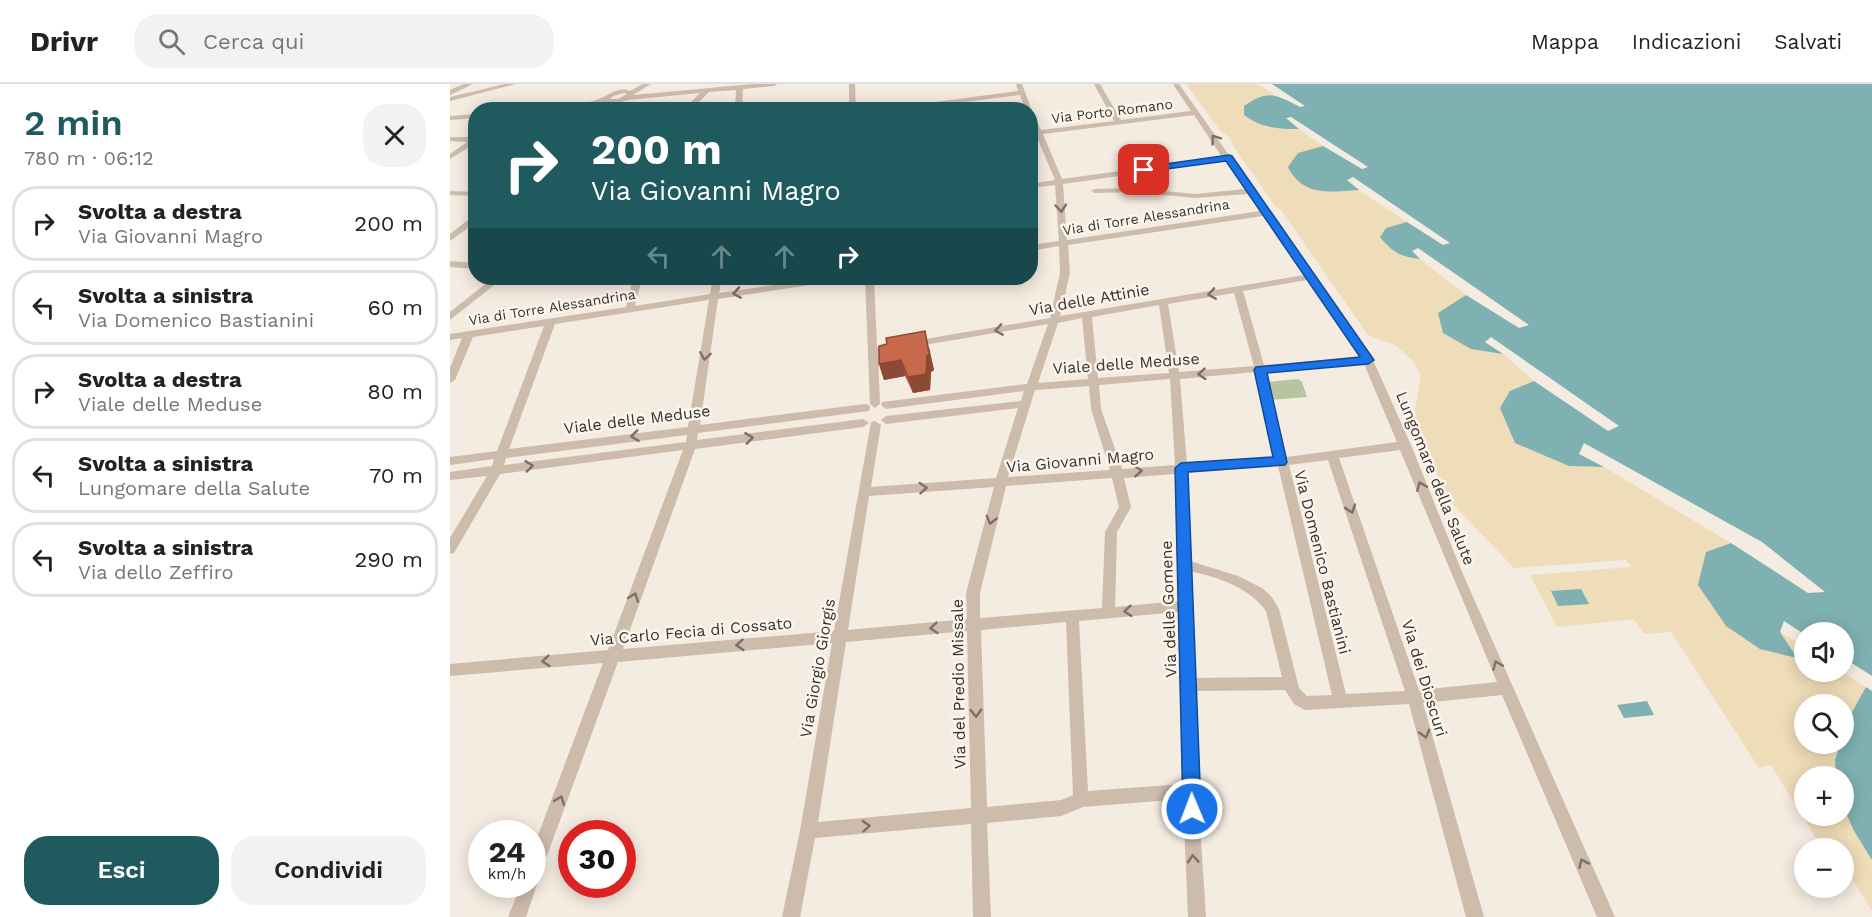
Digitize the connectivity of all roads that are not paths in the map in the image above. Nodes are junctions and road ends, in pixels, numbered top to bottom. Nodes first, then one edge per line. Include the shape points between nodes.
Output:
1 (470, 84) edge
2 (481, 84) edge
3 (513, 84) edge
4 (648, 84) edge
5 (714, 84) edge
6 (774, 84) edge
7 (852, 84) edge
8 (1019, 84) edge
9 (1097, 84) edge
10 (1176, 84) edge
11 (740, 88) junction
12 (705, 92) junction
13 (1022, 93) junction
14 (450, 96) edge
15 (627, 97) junction
16 (596, 102) edge
17 (622, 102) edge
18 (694, 102) edge
19 (739, 102) edge
20 (853, 102) edge
21 (946, 102) edge
22 (1026, 102) edge
23 (1196, 113) junction
24 (468, 117) edge
25 (450, 118) edge
26 (1118, 122) junction
27 (1038, 133) edge
28 (450, 139) edge
29 (1038, 139) edge
30 (468, 140) edge
31 (468, 145) edge
32 (450, 157) edge
33 (1229, 158) junction
34 (1059, 181) junction
35 (1038, 185) edge
36 (1095, 191) dead end
37 (1251, 191) junction
38 (450, 193) edge
39 (468, 194) edge
40 (1265, 213) junction
41 (468, 224) edge
42 (450, 238) edge
43 (1064, 243) junction
44 (1038, 247) edge
45 (450, 264) edge
46 (468, 265) edge
47 (1311, 278) junction
48 (489, 285) edge
49 (635, 285) edge
50 (716, 285) edge
51 (791, 285) edge
52 (869, 285) edge
53 (1238, 290) junction
54 (714, 297) junction
55 (1163, 301) junction
56 (630, 309) junction
57 (1087, 315) junction
58 (450, 317) edge
59 (551, 321) junction
60 (1054, 321) junction
61 (469, 334) junction
62 (450, 337) edge
63 (873, 351) junction
64 (1368, 360) junction
65 (1260, 370) junction
66 (1175, 376) junction
67 (450, 380) edge
68 (1092, 382) junction
69 (1032, 387) junction
70 (1025, 404) junction
71 (875, 405) junction
72 (875, 423) junction
73 (693, 429) junction
74 (691, 445) junction
75 (1405, 445) junction
76 (503, 453) junction
77 (1332, 454) junction
78 (450, 461) edge
79 (1281, 462) junction
80 (1181, 468) junction
81 (496, 470) junction
82 (1117, 473) junction
83 (450, 476) edge
84 (1001, 483) junction
85 (865, 492) junction
86 (450, 549) edge
87 (1185, 565) junction
88 (1187, 606) junction
89 (1108, 607) dead end
90 (1072, 616) junction
91 (973, 625) junction
92 (841, 636) junction
93 (613, 656) junction
94 (450, 669) edge
95 (1291, 684) junction
96 (1188, 685) junction
97 (1506, 688) junction
98 (1414, 697) junction
99 (1341, 702) junction
100 (1192, 790) junction
101 (1081, 799) junction
102 (978, 816) junction
103 (808, 831) junction
104 (546, 837) edge
105 (524, 898) edge
106 (517, 917) edge
107 (791, 917) edge
108 (982, 917) edge
109 (1197, 917) edge
110 (1475, 917) edge
111 (1606, 917) edge

1 - 14 street
2 - 14 street
3 - 14 street
4 - 15 street
5 - 12 street
6 - 11 street
7 - 20 street
8 - 13 street, Via del Predio Missale
9 - 26 street
10 - 23 street, Lungomare della Salute
11 - 12 street
11 - 19 street
12 - 15 street
12 - 18 street
13 - 21 street
13 - 22 street, Via del Predio Missale
15 - 16 street
15 - 17 street
23 - 26 street, Via Porto Romano
33 -> 23 street, Lungomare della Salute
24 - 25 street
26 - 27 street, Via Porto Romano
28 - 30 street
29 - 34 street, Via del Predio Missale
31 - 32 street
33 - 34 street
33 - 37 street, Lungomare della Salute
34 - 35 street
34 -> 43 street, Via del Predio Missale
36 - 37 street via 1195,196
37 - 40 street, Lungomare della Salute
38 - 39 street
40 - 43 street, Via di Torre Alessandrina
40 - 47 street, Lungomare della Salute
41 - 42 street
43 - 44 street, Via di Torre Alessandrina
43 - 60 street, Via del Predio Missale via 1064,276
45 - 46 street
47 - 53 street, Via delle Attinie
47 - 64 street, Lungomare della Salute
48 - 58 street
49 - 56 street
50 - 54 street
51 -> 54 street, Via di Torre Alessandrina
52 - 63 street
53 -> 55 street, Via delle Attinie
53 - 65 street, Via Domenico Bastianini
54 - 56 street, Via di Torre Alessandrina
54 -> 73 street
55 - 57 street, Via delle Attinie
55 - 66 street, Via delle Gomene
56 - 59 street, Via di Torre Alessandrina
57 - 60 street, Via delle Attinie
57 - 68 street
59 - 61 street, Via di Torre Alessandrina
59 - 76 street
60 -> 63 street, Via delle Attinie
60 - 69 street, Via del Predio Missale
61 - 62 street, Via di Torre Alessandrina
61 - 67 street
63 - 71 street
64 - 65 street, Viale delle Meduse
64 - 75 street, Lungomare della Salute
65 -> 66 street, Viale delle Meduse
65 - 79 street, Via Domenico Bastianini
66 - 68 street, Viale delle Meduse
66 - 80 street, Via delle Gomene
68 - 69 street, Viale delle Meduse
68 - 82 street via 1099,421
69 - 70 street, Via del Predio Missale
69 - 71 street, Viale delle Meduse
70 - 72 street, Viale delle Meduse
70 - 84 street, Via del Predio Missale
71 - 72 street via 859,416
71 - 72 street via 892,412
71 - 73 street, Viale delle Meduse
74 -> 72 street, Viale delle Meduse
72 - 85 street, Via Giorgio Giorgis
73 - 74 street
73 -> 76 street, Viale delle Meduse
81 -> 74 street, Viale delle Meduse
93 -> 74 street
75 - 77 street, Via Giovanni Magro
97 -> 75 street, Lungomare della Salute
76 - 78 street, Viale delle Meduse
76 - 81 street
77 - 79 street, Via Giovanni Magro
77 -> 98 street, Via dei Dioscuri
79 - 80 street, Via Giovanni Magro
79 - 99 street, Via Domenico Bastianini
82 -> 80 street, Via Giovanni Magro
80 - 87 street, Via delle Gomene
81 - 83 street, Viale delle Meduse
81 - 86 street
82 - 84 street, Via Giovanni Magro
82 - 89 street via 1125,507 1111,532
85 -> 84 street, Via Giovanni Magro
84 -> 91 street, Via del Predio Missale via 974,588
85 - 92 street, Via Giorgio Giorgis
87 - 88 street, Via delle Gomene
87 - 95 street via 1225,576 1269,602
88 -> 90 street, Via Carlo Fecia di Cossato
88 - 96 street, Via delle Gomene
90 - 91 street, Via Carlo Fecia di Cossato
90 - 101 street
91 -> 92 street, Via Carlo Fecia di Cossato
91 -> 102 street, Via del Predio Missale
92 -> 93 street, Via Carlo Fecia di Cossato
92 - 103 street, Via Giorgio Giorgis
93 -> 94 street, Via Carlo Fecia di Cossato
104 -> 93 street
95 - 96 street
95 - 99 street via 1296,697 1305,703
96 - 100 street, Via delle Gomene
97 - 98 street
111 -> 97 street, Lungomare della Salute
98 - 99 street
98 -> 110 street, Via dei Dioscuri
100 - 101 street
109 -> 100 street, Via delle Gomene
101 - 102 street via 1061,808
103 -> 102 street
102 - 108 street, Via del Predio Missale
103 - 107 street, Via Giorgio Giorgis
105 - 106 street

